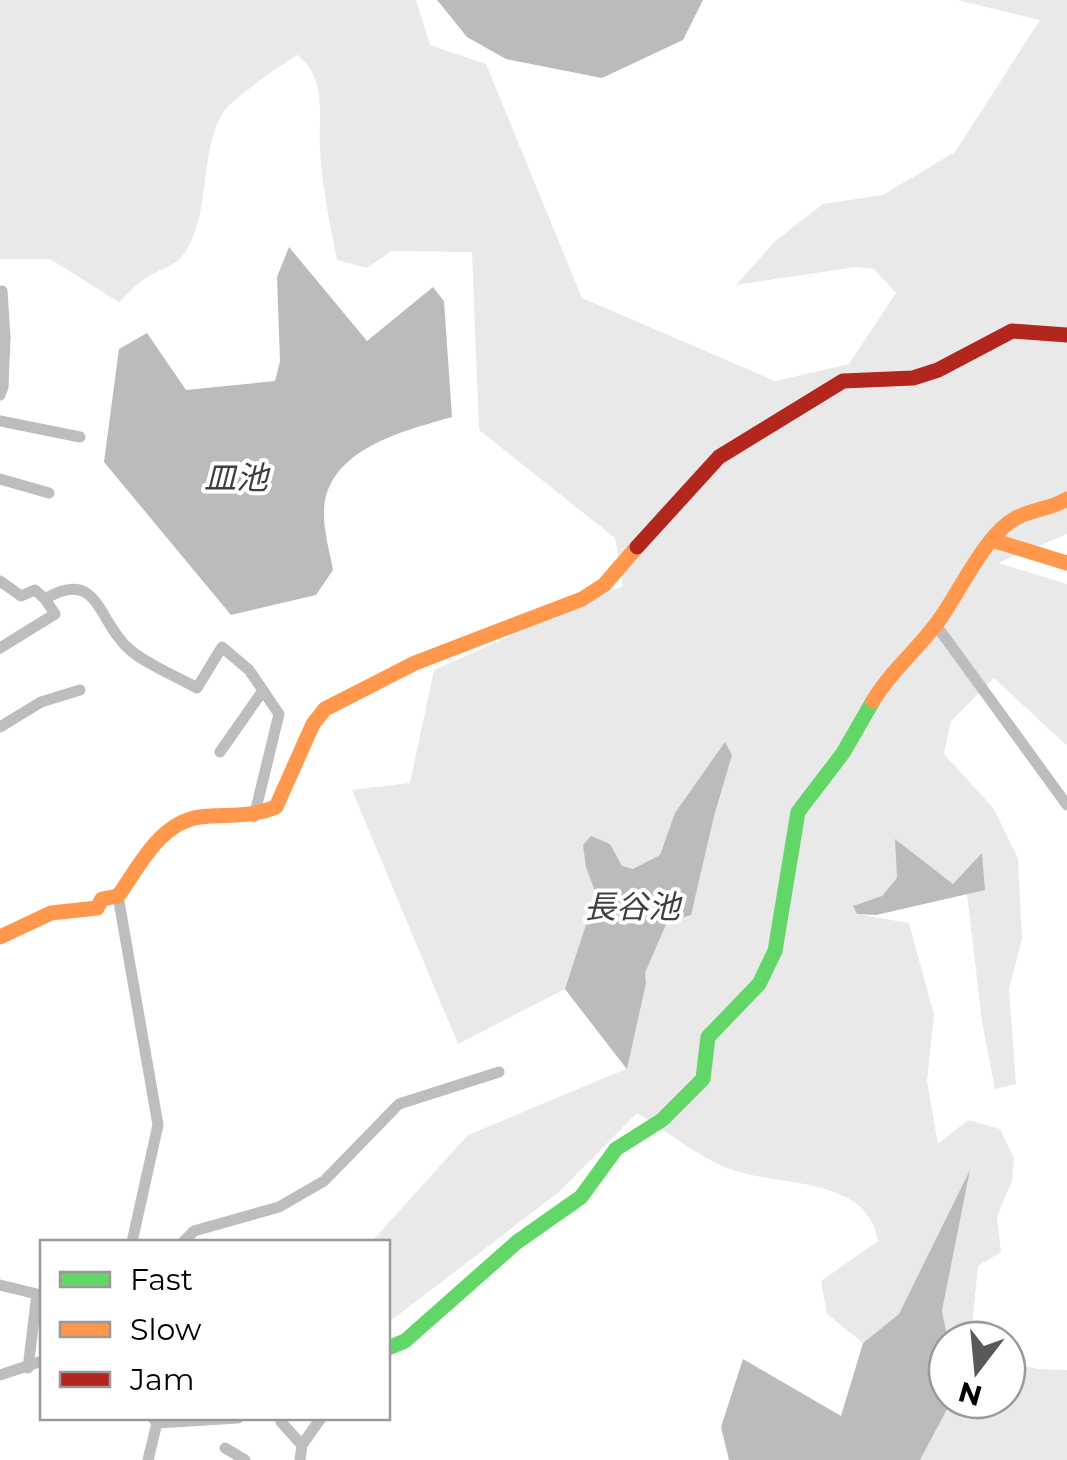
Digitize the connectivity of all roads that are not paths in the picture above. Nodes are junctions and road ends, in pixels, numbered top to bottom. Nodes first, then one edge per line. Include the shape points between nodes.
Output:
1 (2, 291) edge
2 (1067, 334) edge
3 (2, 337) edge
4 (0, 395) edge
5 (0, 421) edge
6 (80, 437) dead end
7 (0, 479) edge
8 (49, 493) dead end
9 (1067, 499) edge
10 (992, 540) junction
11 (1067, 563) edge
12 (0, 581) edge
13 (45, 599) junction
14 (936, 625) junction
15 (0, 648) edge
16 (80, 690) dead end
17 (262, 692) junction
18 (0, 726) edge
19 (220, 752) dead end
20 (1067, 805) edge
21 (254, 817) junction
22 (118, 896) junction
23 (0, 937) edge
24 (499, 1072) dead end
25 (132, 1240) edge
26 (186, 1240) edge
27 (0, 1285) edge
28 (390, 1347) edge
29 (40, 1362) edge
30 (28, 1368) junction
31 (0, 1375) edge
32 (155, 1420) edge
33 (320, 1420) edge
34 (281, 1422) dead end
35 (302, 1446) junction
36 (225, 1448) dead end
37 (148, 1460) edge
38 (244, 1460) edge
39 (300, 1460) edge

1 - 3 street
2 - 21 street via 1012,331 913,378 843,381 719,457 615,574 582,600 415,663 325,709 276,807
3 - 4 street
5 - 6 street
7 - 8 street
9 - 10 street via 1015,518
10 - 11 street
10 - 14 street
12 - 13 street via 21,596 35,590
13 - 15 street via 55,614
13 - 17 street via 63,588 87,592 129,648 197,688 222,648 249,670
14 - 20 street
14 - 28 street via 886,679 798,812 775,951 759,984 708,1037 703,1079 662,1120 616,1149 581,1196
16 - 18 street
17 - 19 street
17 - 21 street via 280,714
21 - 22 street via 196,817 172,829
22 - 23 street via 102,899 97,908 50,912
22 - 25 street via 158,1126
24 - 26 street via 399,1104 324,1181 279,1207 194,1231
27 - 30 street via 37,1294
29 - 30 street
30 - 31 street
32 - 37 street
33 - 35 street
34 - 35 street
35 - 39 street
36 - 38 street

